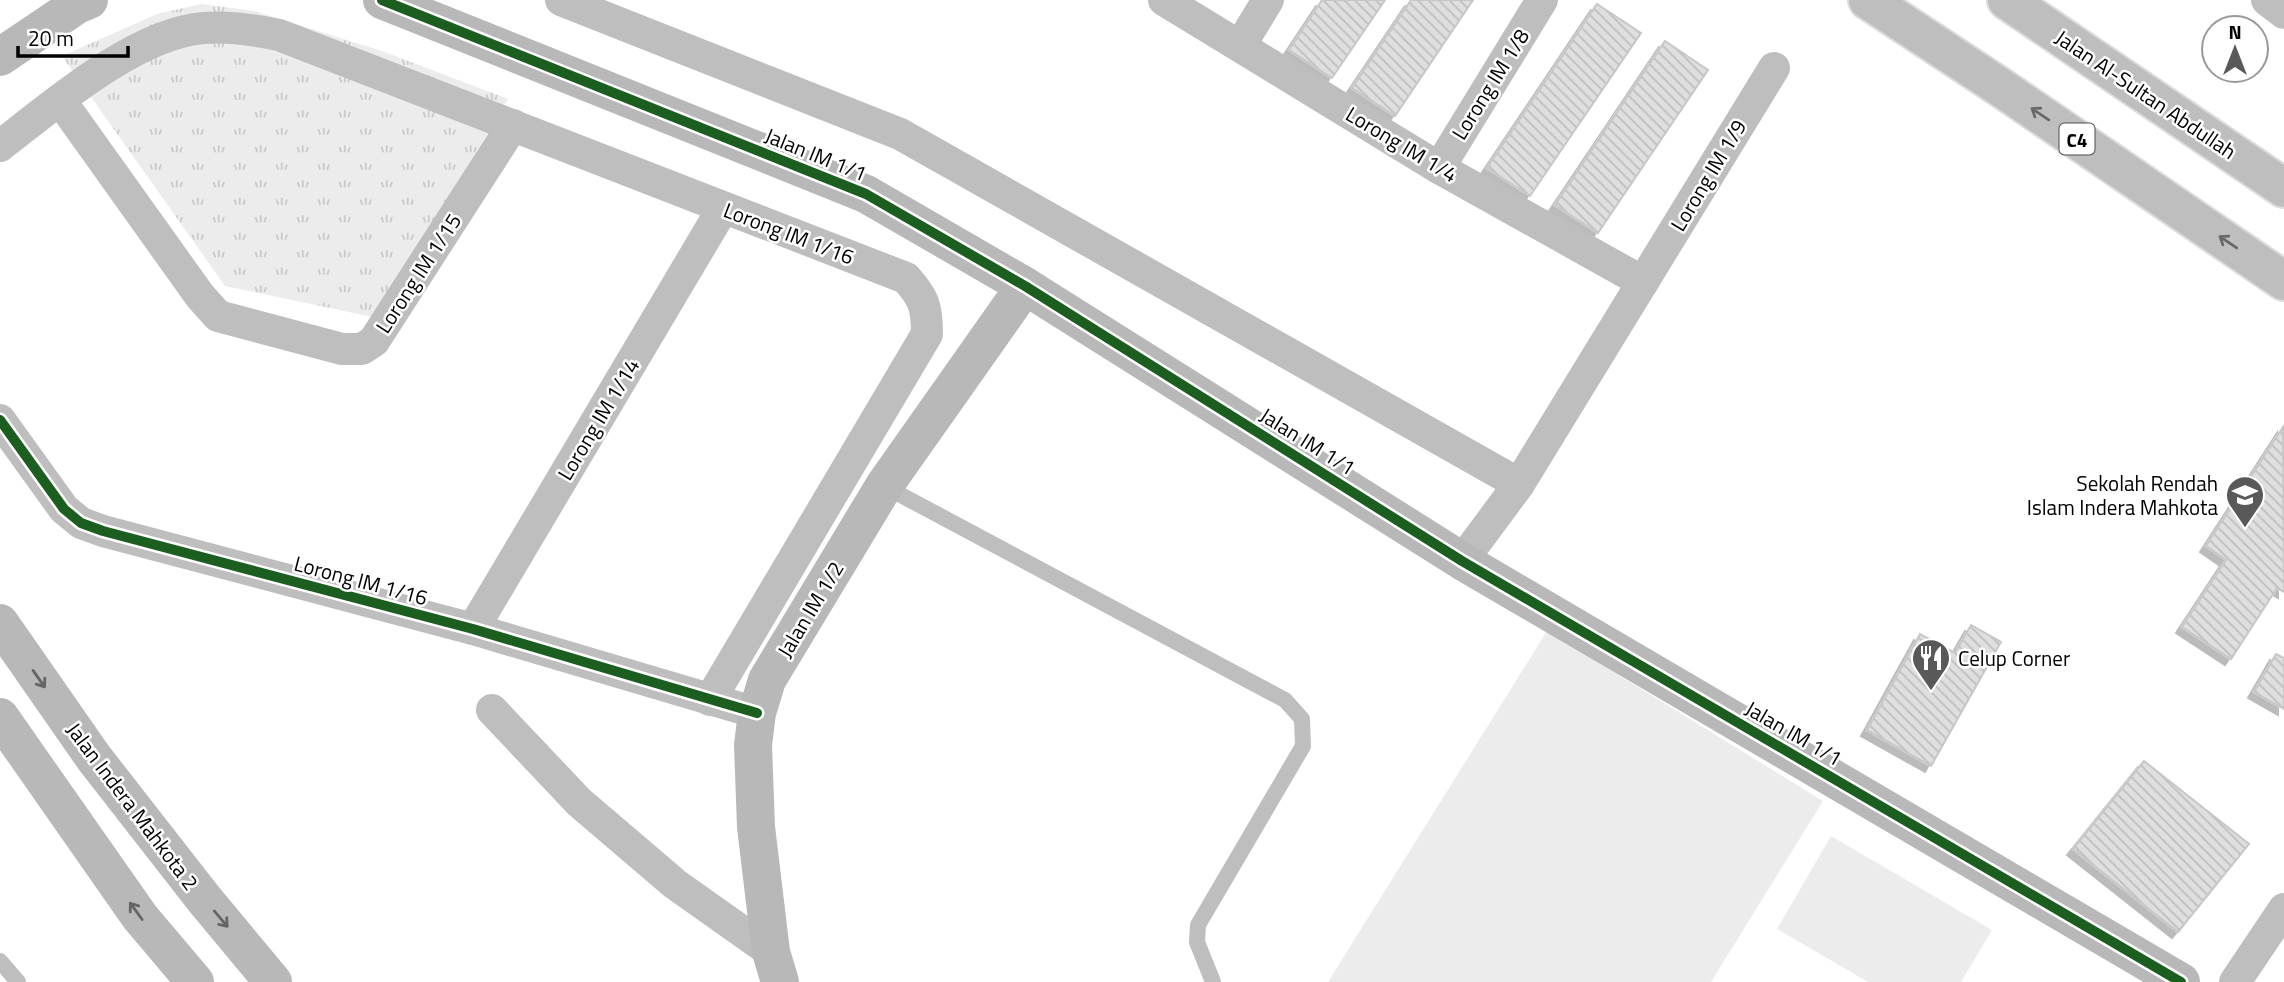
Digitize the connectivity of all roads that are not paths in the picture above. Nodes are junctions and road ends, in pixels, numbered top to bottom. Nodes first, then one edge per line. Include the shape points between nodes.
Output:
1 (89, 0) edge
2 (382, 0) edge
3 (561, 0) edge
4 (1164, 0) edge
5 (1268, 0) edge
6 (1542, 0) edge
7 (1868, 0) edge
8 (2267, 0) edge
9 (2016, 3) edge
10 (430, 9) edge
11 (2284, 13) edge
12 (1240, 47) junction
13 (0, 57) edge
14 (1773, 68) dead end
15 (60, 100) junction
16 (513, 125) junction
17 (0, 146) edge
18 (1439, 168) junction
19 (2284, 188) edge
20 (723, 208) junction
21 (2284, 281) edge
22 (1643, 282) junction
23 (1025, 286) junction
24 (0, 420) edge
25 (1519, 484) junction
26 (884, 486) junction
27 (1462, 561) junction
28 (0, 623) edge
29 (472, 629) junction
30 (710, 700) junction
31 (492, 709) dead end
32 (757, 713) junction
33 (0, 718) edge
34 (2284, 909) edge
35 (0, 961) edge
36 (775, 967) edge
37 (18, 982) edge
38 (195, 982) edge
39 (273, 982) edge
40 (1213, 982) edge
41 (2181, 982) edge
42 (2235, 982) edge

1 - 13 street
2 - 10 street, Jalan IM 1/1
3 - 25 street via 900,134
4 - 12 street, Lorong IM 1/4
5 - 12 street
6 - 18 street, Lorong IM 1/8
21 -> 7 main road, C4
8 - 11 street
9 - 19 main road, Jalan Al-Sultan Abdullah
10 - 23 street, Jalan IM 1/1 via 866,194
12 - 18 street, Lorong IM 1/4
14 - 22 street, Lorong IM 1/9
15 - 16 street, Lorong IM 1/16 via 169,34 247,28 279,35
15 - 16 street, Lorong IM 1/15 via 218,316 342,349 362,349 374,341
15 - 17 street, Lorong IM 1/16
16 - 20 street, Lorong IM 1/16
18 - 22 street, Lorong IM 1/4
20 - 29 street, Lorong IM 1/14
20 - 30 street, Lorong IM 1/16 via 906,278 920,293 927,312 926,334
22 - 25 street, Lorong IM 1/9
23 - 26 street, Jalan IM 1/2
23 - 27 street, Jalan IM 1/1
24 - 29 street, Lorong IM 1/16 via 64,509 81,523
25 - 27 street, Lorong IM 1/9
26 - 32 street, Jalan IM 1/2 via 767,680
26 - 40 lane via 1285,700 1302,719 1303,746 1198,926 1197,943
27 - 41 street, Jalan IM 1/1
28 -> 39 street, Jalan Indera Mahkota 2 via 94,758
29 - 30 street, Lorong IM 1/16
30 - 32 street, Lorong IM 1/16
31 - 36 street via 579,802
32 - 36 street, Jalan IM 1/2 via 753,745 756,827
38 -> 33 street via 140,917
34 - 42 street
35 - 37 lane

